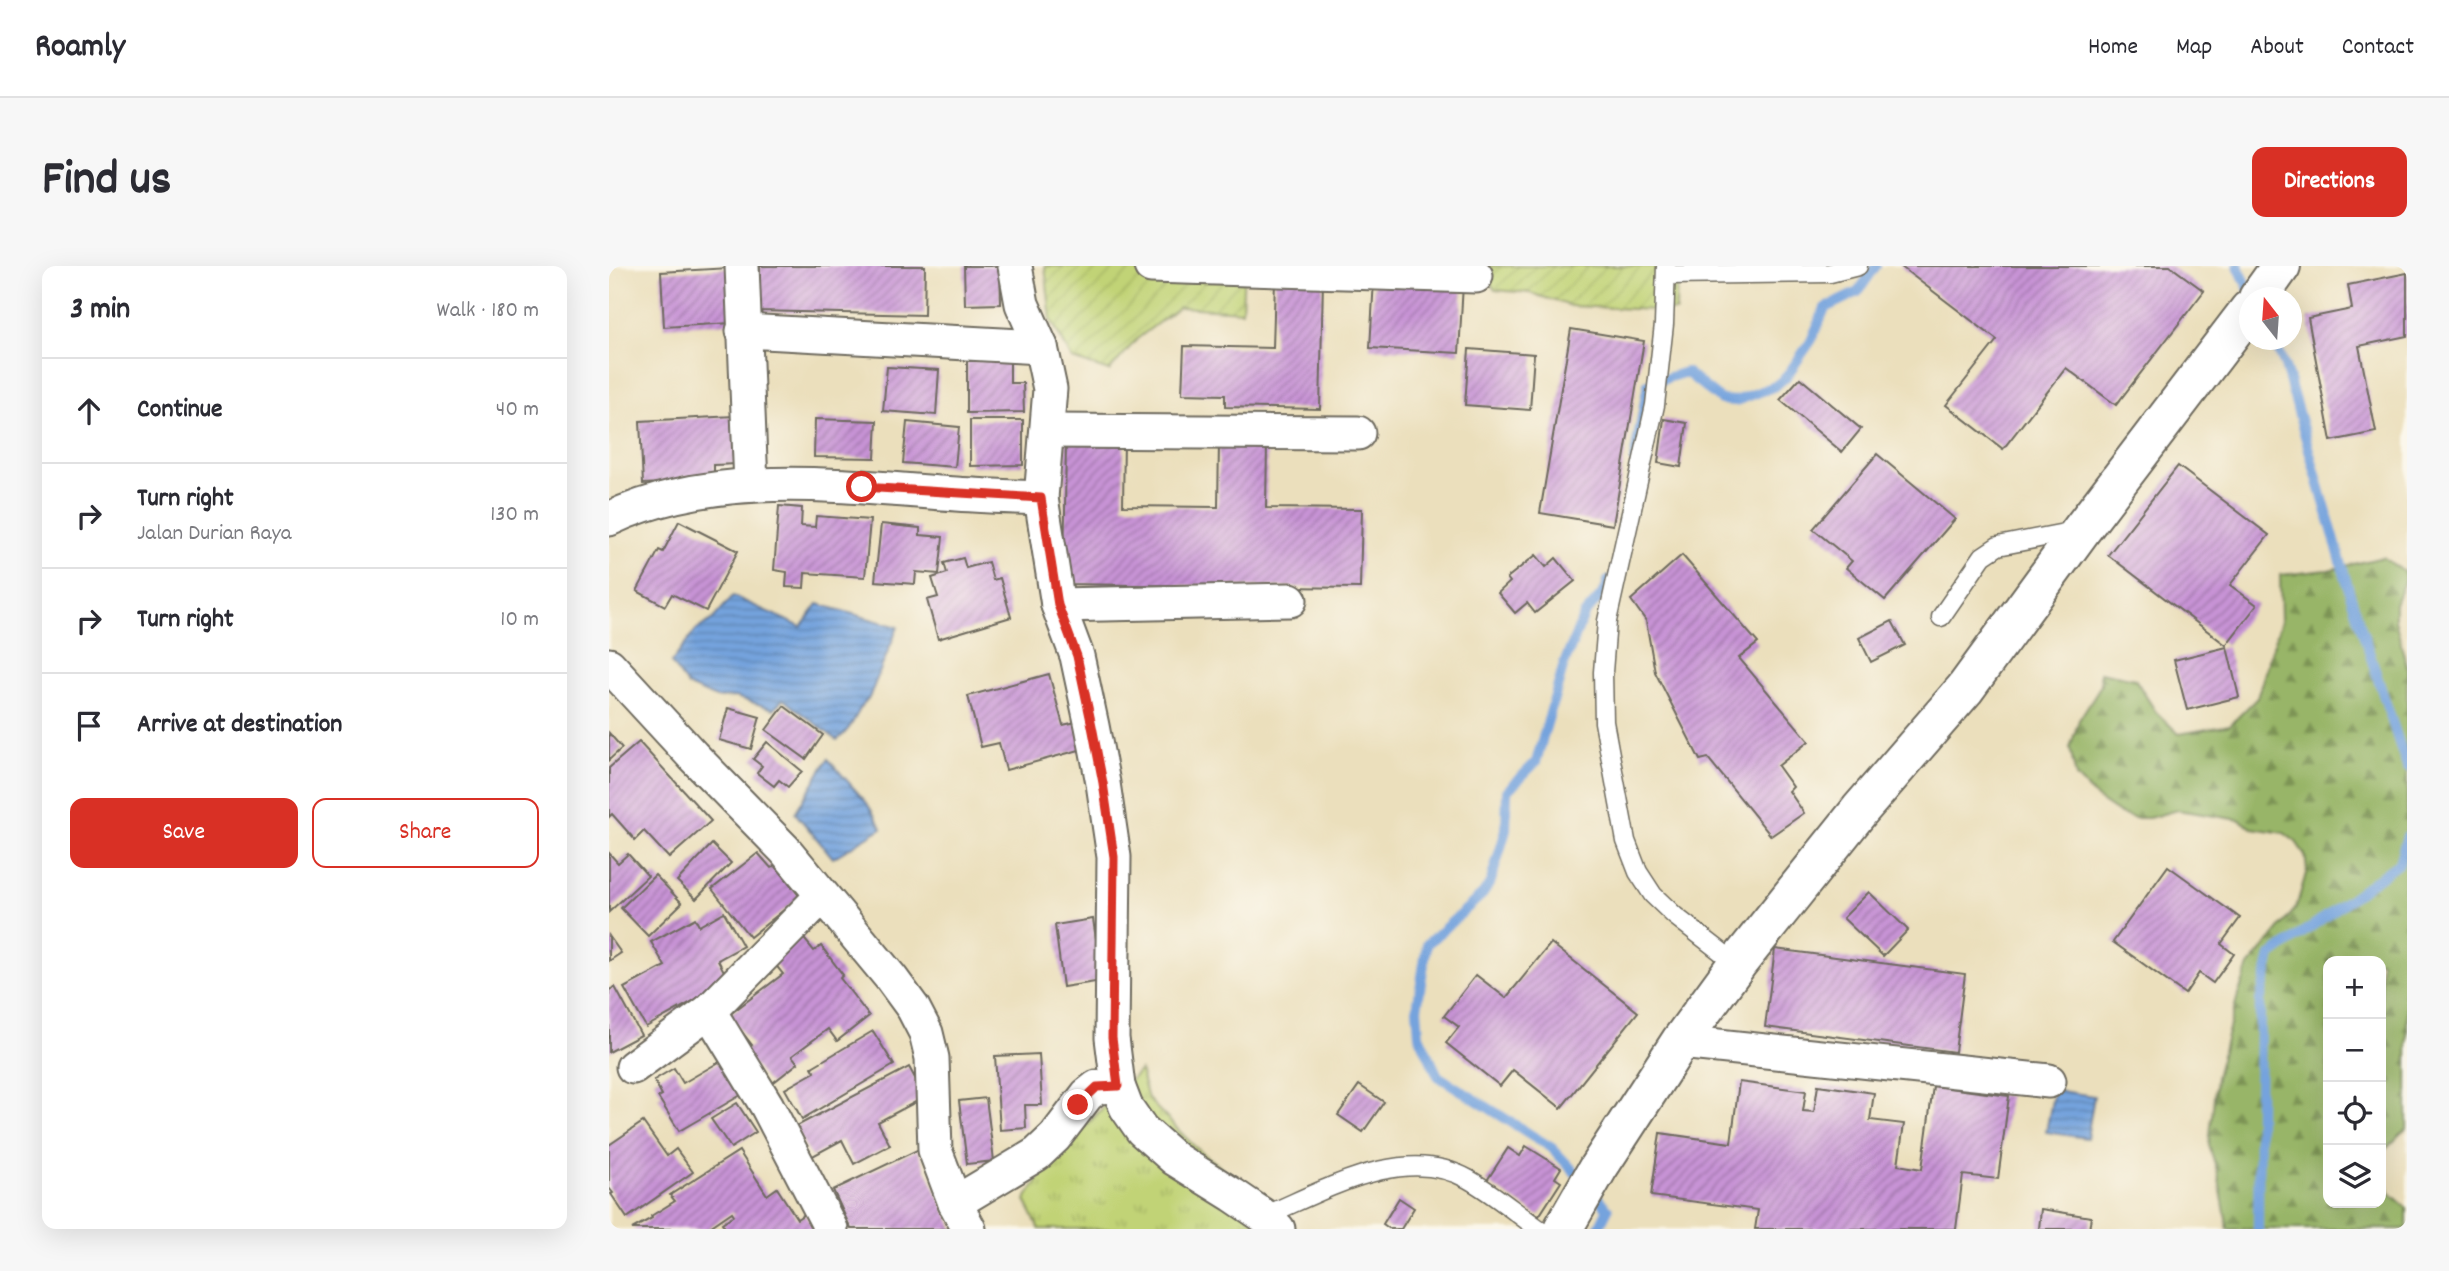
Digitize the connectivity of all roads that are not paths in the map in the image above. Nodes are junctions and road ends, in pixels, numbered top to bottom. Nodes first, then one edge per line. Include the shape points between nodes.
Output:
1 (742, 266) edge
2 (1015, 266) edge
3 (1151, 266) edge
4 (1858, 266) edge
5 (1425, 270) edge
6 (1667, 270) edge
7 (1476, 276) dead end
8 (2239, 325) edge
9 (743, 331) junction
10 (1041, 347) junction
11 (1048, 431) junction
12 (1358, 433) dead end
13 (751, 485) junction
14 (1041, 498) junction
15 (609, 519) edge
16 (2082, 529) junction
17 (1290, 600) dead end
18 (1058, 605) junction
19 (1941, 617) dead end
20 (609, 665) edge
21 (822, 896) junction
22 (1737, 964) junction
23 (709, 1011) junction
24 (1680, 1042) junction
25 (633, 1067) dead end
26 (2049, 1081) dead end
27 (1118, 1086) junction
28 (1581, 1199) edge
29 (962, 1216) edge
30 (1271, 1223) edge
31 (831, 1229) edge
32 (1539, 1229) edge

1 - 9 street
2 - 10 street via 1022,304
3 - 5 street
4 - 6 lane via 1830,273
5 - 7 street
6 - 22 lane via 1655,405 1607,621 1604,722 1626,841 1638,872 1675,916
8 - 16 street
9 - 10 street
9 - 13 street
10 - 11 street via 1050,389
11 - 12 street
11 - 14 street
13 - 14 street
13 - 15 street via 663,498
14 - 18 street
16 - 19 lane via 1998,546 1983,556
16 - 22 street via 1965,689 1860,810
17 - 18 street
18 - 27 street via 1077,656 1114,857 1112,1038
20 - 21 street via 762,824
21 - 23 street
21 - 29 street via 891,978 926,1033 932,1058 935,1150
22 - 24 street
23 - 25 street
23 - 31 street via 767,1106
24 - 26 street
24 - 28 street
27 - 29 street via 1097,1087 1087,1095 1055,1137
27 - 30 street via 1142,1130 1175,1160
30 - 32 lane via 1353,1178 1431,1166 1468,1179

